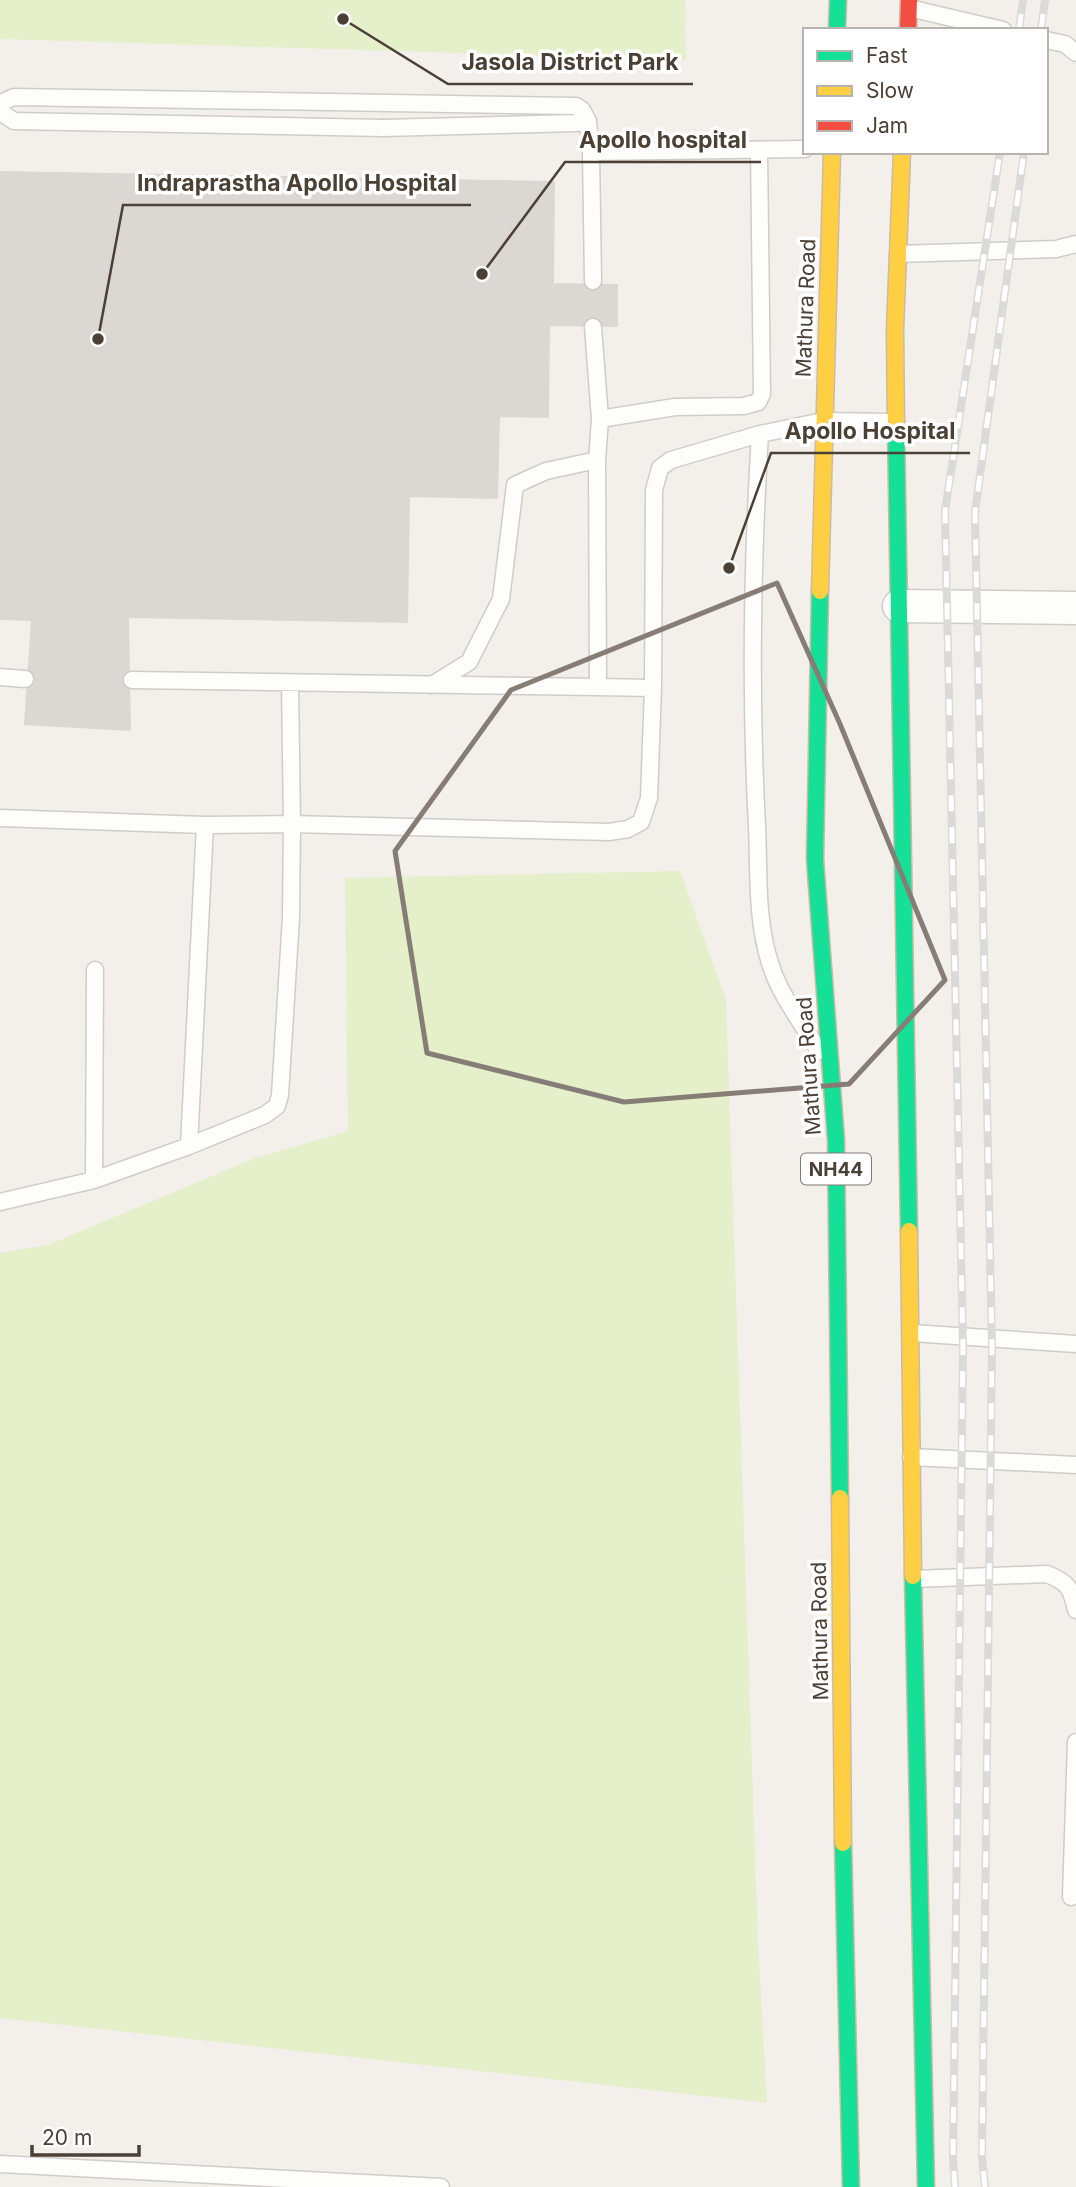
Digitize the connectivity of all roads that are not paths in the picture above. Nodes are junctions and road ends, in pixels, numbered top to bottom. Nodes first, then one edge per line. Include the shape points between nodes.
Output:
1 (838, 0) edge
2 (909, 4) edge
3 (836, 28) edge
4 (908, 28) edge
5 (996, 28) edge
6 (1048, 40) edge
7 (1076, 53) edge
8 (0, 109) edge
9 (588, 121) junction
10 (803, 149) edge
11 (759, 150) junction
12 (592, 152) junction
13 (832, 154) edge
14 (902, 154) edge
15 (1076, 244) edge
16 (898, 254) junction
17 (593, 281) dead end
18 (593, 327) dead end
19 (600, 419) junction
20 (823, 421) junction
21 (896, 422) junction
22 (760, 434) junction
23 (597, 460) junction
24 (899, 606) junction
25 (1076, 608) edge
26 (0, 677) edge
27 (25, 679) dead end
28 (132, 680) dead end
29 (289, 683) junction
30 (432, 685) junction
31 (598, 687) junction
32 (653, 688) junction
33 (0, 818) edge
34 (292, 824) junction
35 (205, 825) junction
36 (95, 970) dead end
37 (831, 1069) junction
38 (189, 1146) junction
39 (94, 1180) junction
40 (0, 1202) edge
41 (912, 1333) junction
42 (1076, 1344) edge
43 (911, 1457) junction
44 (1076, 1465) edge
45 (914, 1580) junction
46 (1076, 1610) edge
47 (1076, 1742) edge
48 (1071, 1897) dead end
49 (0, 2164) edge
50 (441, 2187) edge
51 (851, 2187) edge
52 (926, 2187) edge

1 - 3 highway
2 - 4 highway
2 - 5 lane
6 - 7 lane via 1065,44
8 - 9 lane via 14,121 370,128
8 - 9 lane via 14,97 576,106
9 - 12 lane
10 - 11 lane
11 - 12 lane
11 - 19 lane via 760,399 744,406 675,407
12 - 17 lane
13 - 20 highway, Mathura Road / NH44
14 - 16 highway
15 - 16 lane via 1056,249
16 - 21 highway
18 - 19 lane
19 - 23 lane
20 - 21 lane
20 - 22 lane
20 - 37 highway, Mathura Road / NH44 via 815,859
21 - 24 highway
22 - 32 lane via 671,460 657,474 653,490
22 - 37 lane via 753,762 762,928 780,987
23 - 30 lane via 546,471 515,485 501,599 469,662
23 - 31 lane
24 - 25 street
24 - 41 highway
26 - 27 lane
28 - 29 lane
29 - 30 lane
29 - 34 lane
30 - 31 lane
31 - 32 lane
32 - 34 lane via 649,798 641,822 628,829
33 - 35 lane
34 - 35 lane
34 - 38 lane via 280,1095 265,1115
35 - 38 lane
36 - 39 lane
37 - 51 highway, Mathura Road / NH44 via 836,1139
38 - 39 lane
39 - 40 lane
41 - 42 lane
41 - 43 highway
43 - 44 lane
43 - 45 highway
45 - 46 lane via 1047,1574 1071,1590
45 - 52 highway
47 - 48 lane
49 - 50 lane

